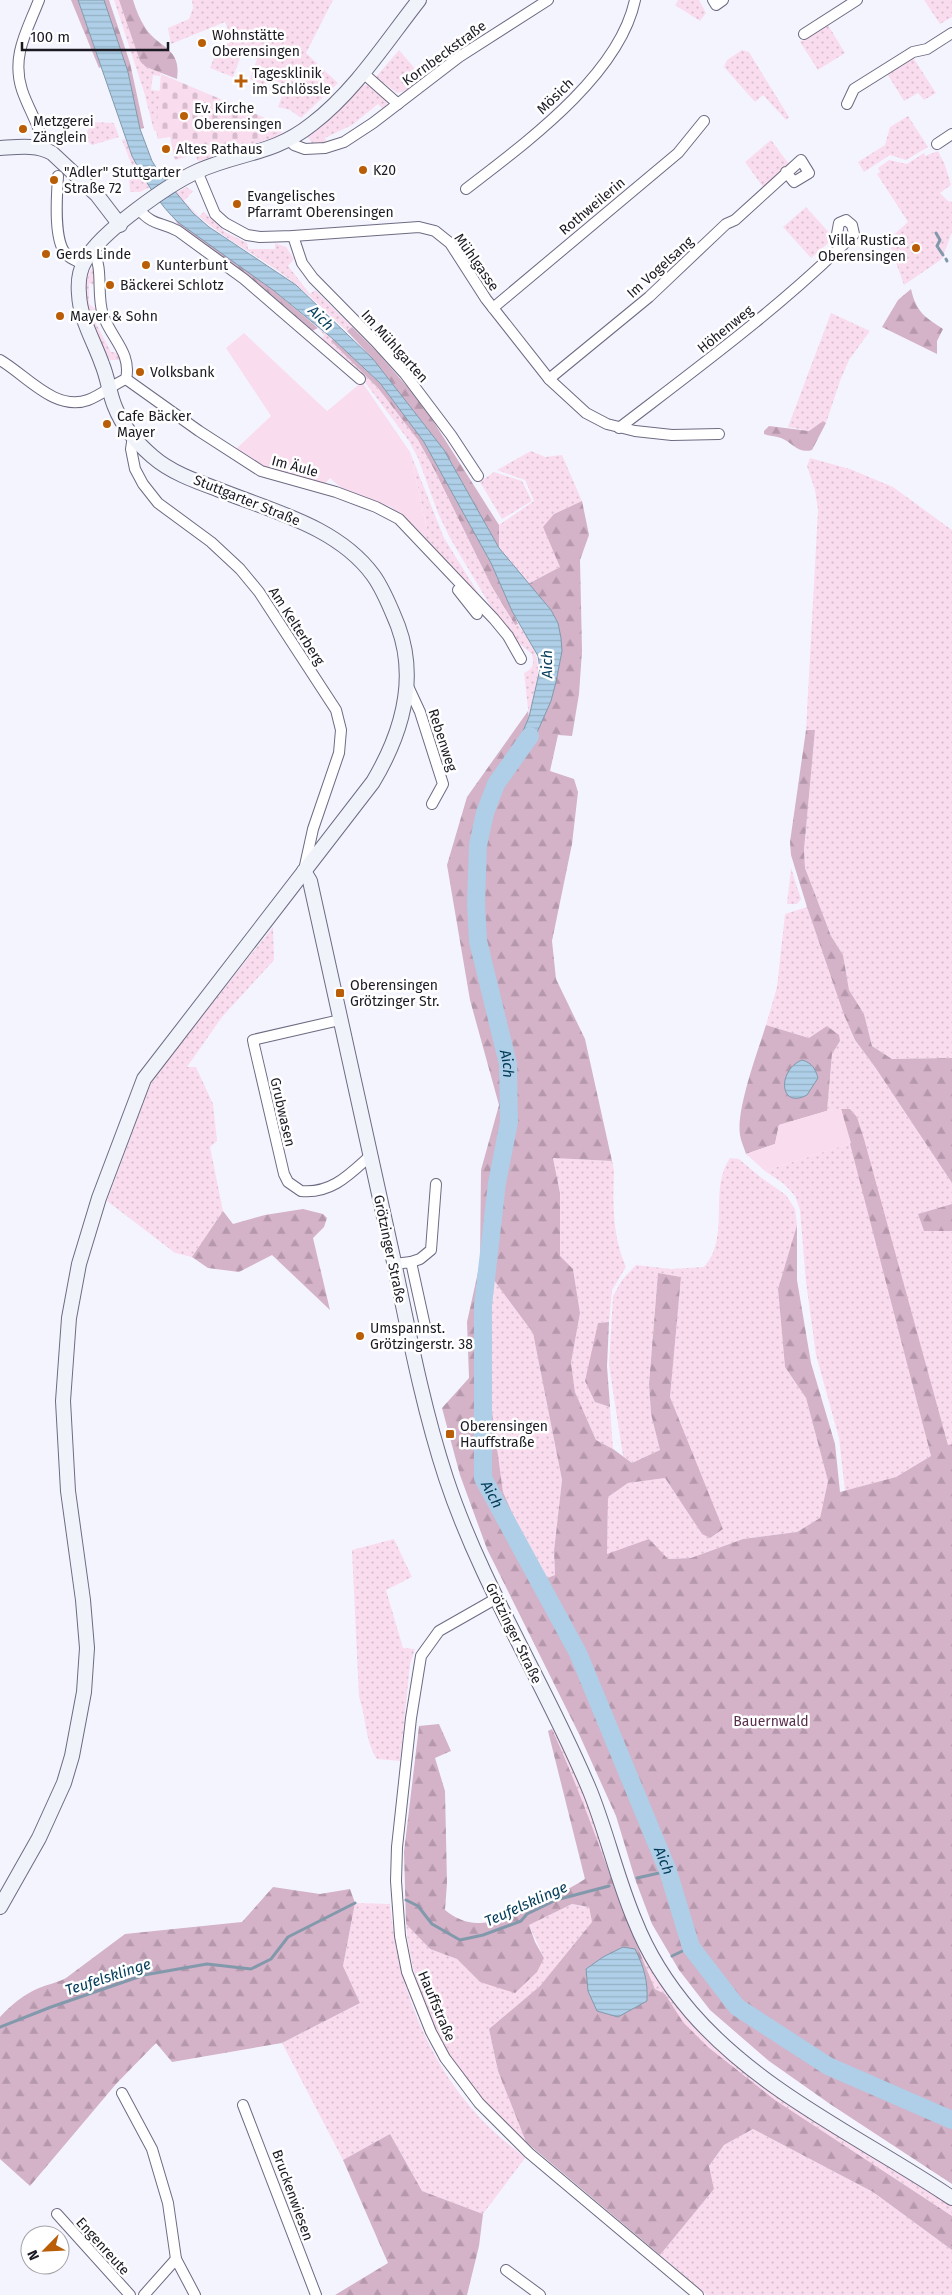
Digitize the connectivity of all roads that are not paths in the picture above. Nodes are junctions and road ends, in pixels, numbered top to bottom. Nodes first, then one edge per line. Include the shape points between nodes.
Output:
1 (39, 0) edge
2 (419, 0) edge
3 (548, 0) edge
4 (635, 0) edge
5 (713, 0) edge
6 (723, 0) edge
7 (857, 0) edge
8 (952, 33) edge
9 (804, 34) dead end
10 (362, 72) junction
11 (398, 104) junction
12 (847, 104) dead end
13 (704, 121) dead end
14 (952, 134) edge
15 (289, 140) junction
16 (936, 144) dead end
17 (0, 148) edge
18 (44, 148) junction
19 (197, 171) junction
20 (786, 172) dead end
21 (58, 176) dead end
22 (466, 189) dead end
23 (138, 209) junction
24 (120, 225) junction
25 (293, 236) junction
26 (843, 245) dead end
27 (93, 250) junction
28 (83, 264) junction
29 (493, 308) junction
30 (0, 360) edge
31 (126, 379) junction
32 (360, 379) dead end
33 (550, 379) junction
34 (109, 387) junction
35 (618, 428) junction
36 (719, 434) dead end
37 (133, 436) junction
38 (478, 476) dead end
39 (446, 570) junction
40 (477, 614) dead end
41 (521, 659) dead end
42 (407, 684) junction
43 (432, 804) dead end
44 (304, 871) junction
45 (340, 1020) junction
46 (370, 1156) junction
47 (436, 1184) dead end
48 (411, 1262) junction
49 (394, 1264) junction
50 (425, 1326) dead end
51 (497, 1598) junction
52 (0, 1907) edge
53 (122, 2093) dead end
54 (243, 2104) dead end
55 (952, 2198) edge
56 (57, 2214) dead end
57 (176, 2259) junction
58 (506, 2270) dead end
59 (130, 2295) edge
60 (144, 2295) edge
61 (195, 2295) edge
62 (316, 2295) edge
63 (540, 2295) edge
64 (698, 2295) edge

1 - 18 street via 19,51 18,71 23,91 42,133
2 - 10 main road, Stuttgarter Straße
3 - 11 street, Kornbeckstraße via 459,57
4 - 22 street, Mösich via 630,18 615,46 580,91 563,109
5 - 6 street via 716,5
7 - 9 street
8 - 12 street via 927,49 913,52 854,89
10 - 11 street, Kornbeckstraße
10 - 15 main road, Stuttgarter Straße via 330,109
11 - 15 street via 356,136 325,148 306,149
13 - 29 street, Rothweilerin via 678,153
14 - 16 street
15 - 19 main road, Stuttgarter Straße
17 - 18 main road
18 - 24 main road via 60,158 86,183
19 - 23 main road, Stuttgarter Straße
19 - 25 street, Mühlgasse via 209,203 225,223 260,237
20 - 33 street, Im Vogelsang via 649,297
21 - 28 street via 56,216 61,244 65,254
23 - 24 main road, Stuttgarter Straße
23 - 32 street via 148,220 178,231 244,278
24 - 27 main road, Stuttgarter Straße
25 - 29 street, Mühlgasse via 419,228 435,231 450,243
25 - 38 street, Im Mühlgarten via 302,263 312,278 405,374
26 - 35 street, Höhenweg via 805,282 690,375
27 - 28 main road, Stuttgarter Straße
27 - 31 street via 99,264 102,312 128,362
28 - 34 main road, Stuttgarter Straße via 79,280 83,317 104,366
29 - 33 street, Mühlgasse
30 - 34 street via 49,394 70,402 88,400
31 - 34 street
31 - 39 street, Im Äule via 261,471 336,492 394,516 411,529
33 - 35 street, Mühlgasse via 586,412
34 - 37 main road, Stuttgarter Straße via 114,406
35 - 36 street, Mühlgasse via 672,435
37 - 42 main road, Stuttgarter Straße via 152,456 173,470 306,524 335,539 355,555 373,575 389,603 401,635
37 - 44 street, Am Kelterberg via 131,449 143,484 158,503 211,542 240,569 259,592 336,710 342,730 339,754 313,829
39 - 40 street, Im Äule
39 - 41 street, Im Äule via 494,619
42 - 43 street, Rebenweg via 420,712 443,784
42 - 44 main road, Stuttgarter Straße via 404,705 385,761 358,803
44 - 45 main road, Grötzinger Straße via 310,880
44 - 52 main road, Stuttgarter Straße via 144,1078 99,1198 79,1264 69,1318 63,1401 68,1490 87,1648 84,1692 72,1756 54,1809
45 - 46 main road, Grötzinger Straße
45 - 46 street, Grubwasen via 253,1040 254,1045 288,1182 301,1192 329,1188 344,1180
46 - 49 main road, Grötzinger Straße
47 - 48 street via 431,1250
48 - 49 street
48 - 50 street
49 - 51 main road, Grötzinger Straße via 443,1468 466,1532
51 - 55 main road, Grötzinger Straße via 589,1789 635,1923 660,1970 691,2011 735,2056 769,2082
51 - 64 street, Hauffstraße via 439,1631 421,1656 397,1846 400,1936 407,1972 445,2058 479,2103 529,2153
53 - 57 street via 152,2149 161,2174
54 - 62 street, Bruckenwiesen
56 - 59 street, Engenreute
57 - 60 street
57 - 61 street
58 - 63 street

